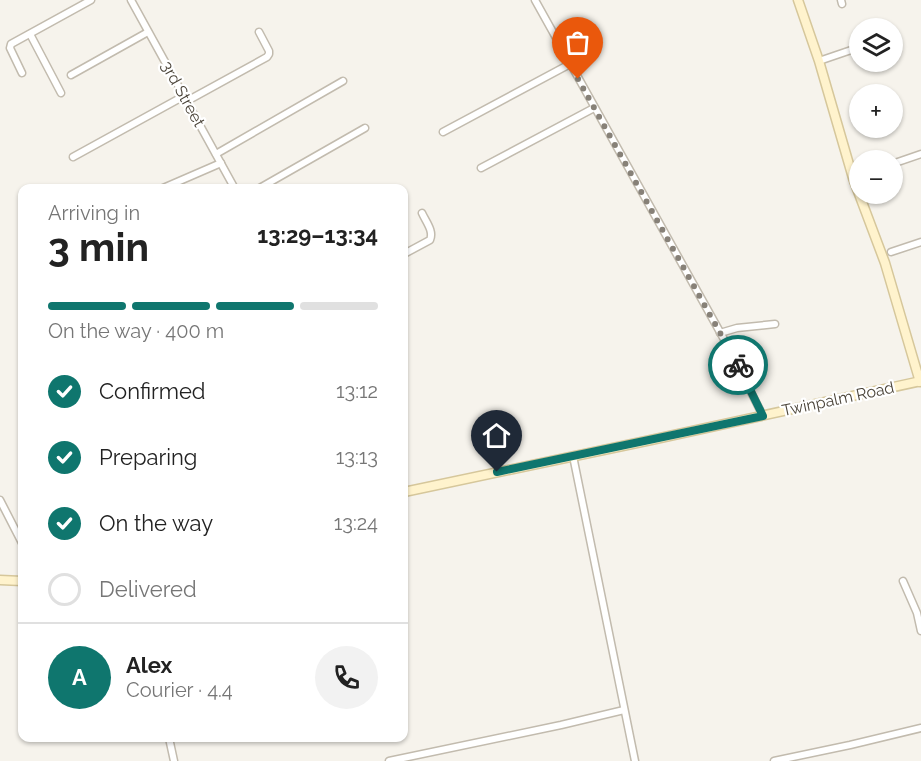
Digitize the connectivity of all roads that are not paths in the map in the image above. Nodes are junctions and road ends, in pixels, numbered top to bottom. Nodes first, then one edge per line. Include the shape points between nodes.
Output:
1 (91, 0) edge
2 (131, 0) edge
3 (535, 0) edge
4 (798, 0) edge
5 (148, 32) junction
6 (259, 32) dead end
7 (30, 34) junction
8 (849, 51) edge
9 (819, 61) junction
10 (570, 64) junction
11 (22, 73) dead end
12 (71, 75) dead end
13 (343, 81) dead end
14 (62, 93) dead end
15 (185, 99) junction
16 (594, 108) junction
17 (365, 128) dead end
18 (443, 132) dead end
19 (216, 154) junction
20 (921, 154) edge
21 (73, 157) dead end
22 (903, 160) edge
23 (220, 164) junction
24 (481, 168) dead end
25 (173, 184) edge
26 (232, 184) edge
27 (267, 184) edge
28 (422, 213) dead end
29 (921, 243) edge
30 (408, 252) edge
31 (891, 252) dead end
32 (774, 324) dead end
33 (720, 333) junction
34 (920, 381) edge
35 (763, 416) junction
36 (573, 456) junction
37 (408, 491) edge
38 (0, 500) edge
39 (18, 535) edge
40 (0, 580) edge
41 (18, 581) edge
42 (903, 581) dead end
43 (921, 631) edge
44 (624, 710) junction
45 (921, 728) edge
46 (170, 742) edge
47 (174, 761) edge
48 (389, 761) edge
49 (635, 761) edge
50 (774, 761) edge

1 - 7 street
2 - 5 street, 3rd Street
3 - 10 street
4 - 9 main road
5 - 12 street
5 - 15 street, 3rd Street
6 - 15 street via 269,51 267,57
7 - 11 street via 9,45
7 - 14 street
8 - 9 street
9 - 34 main road
10 - 16 street
10 - 18 street
13 - 19 street
15 - 19 street, 3rd Street
15 - 21 street
16 - 24 street
16 - 33 street
17 - 27 street
19 - 23 street, 3rd Street
20 - 22 street
23 - 25 street
23 - 26 street, 3rd Street
28 - 30 street via 432,237
29 - 31 street
32 - 33 street
33 - 35 street
34 - 35 main road, Twinpalm Road
35 - 36 main road, Twinpalm Road
36 - 37 main road, Twinpalm Road
36 - 44 street
38 - 39 street
40 - 41 main road
42 - 43 street
44 - 48 street
44 - 49 street
45 - 50 street
46 - 47 street

